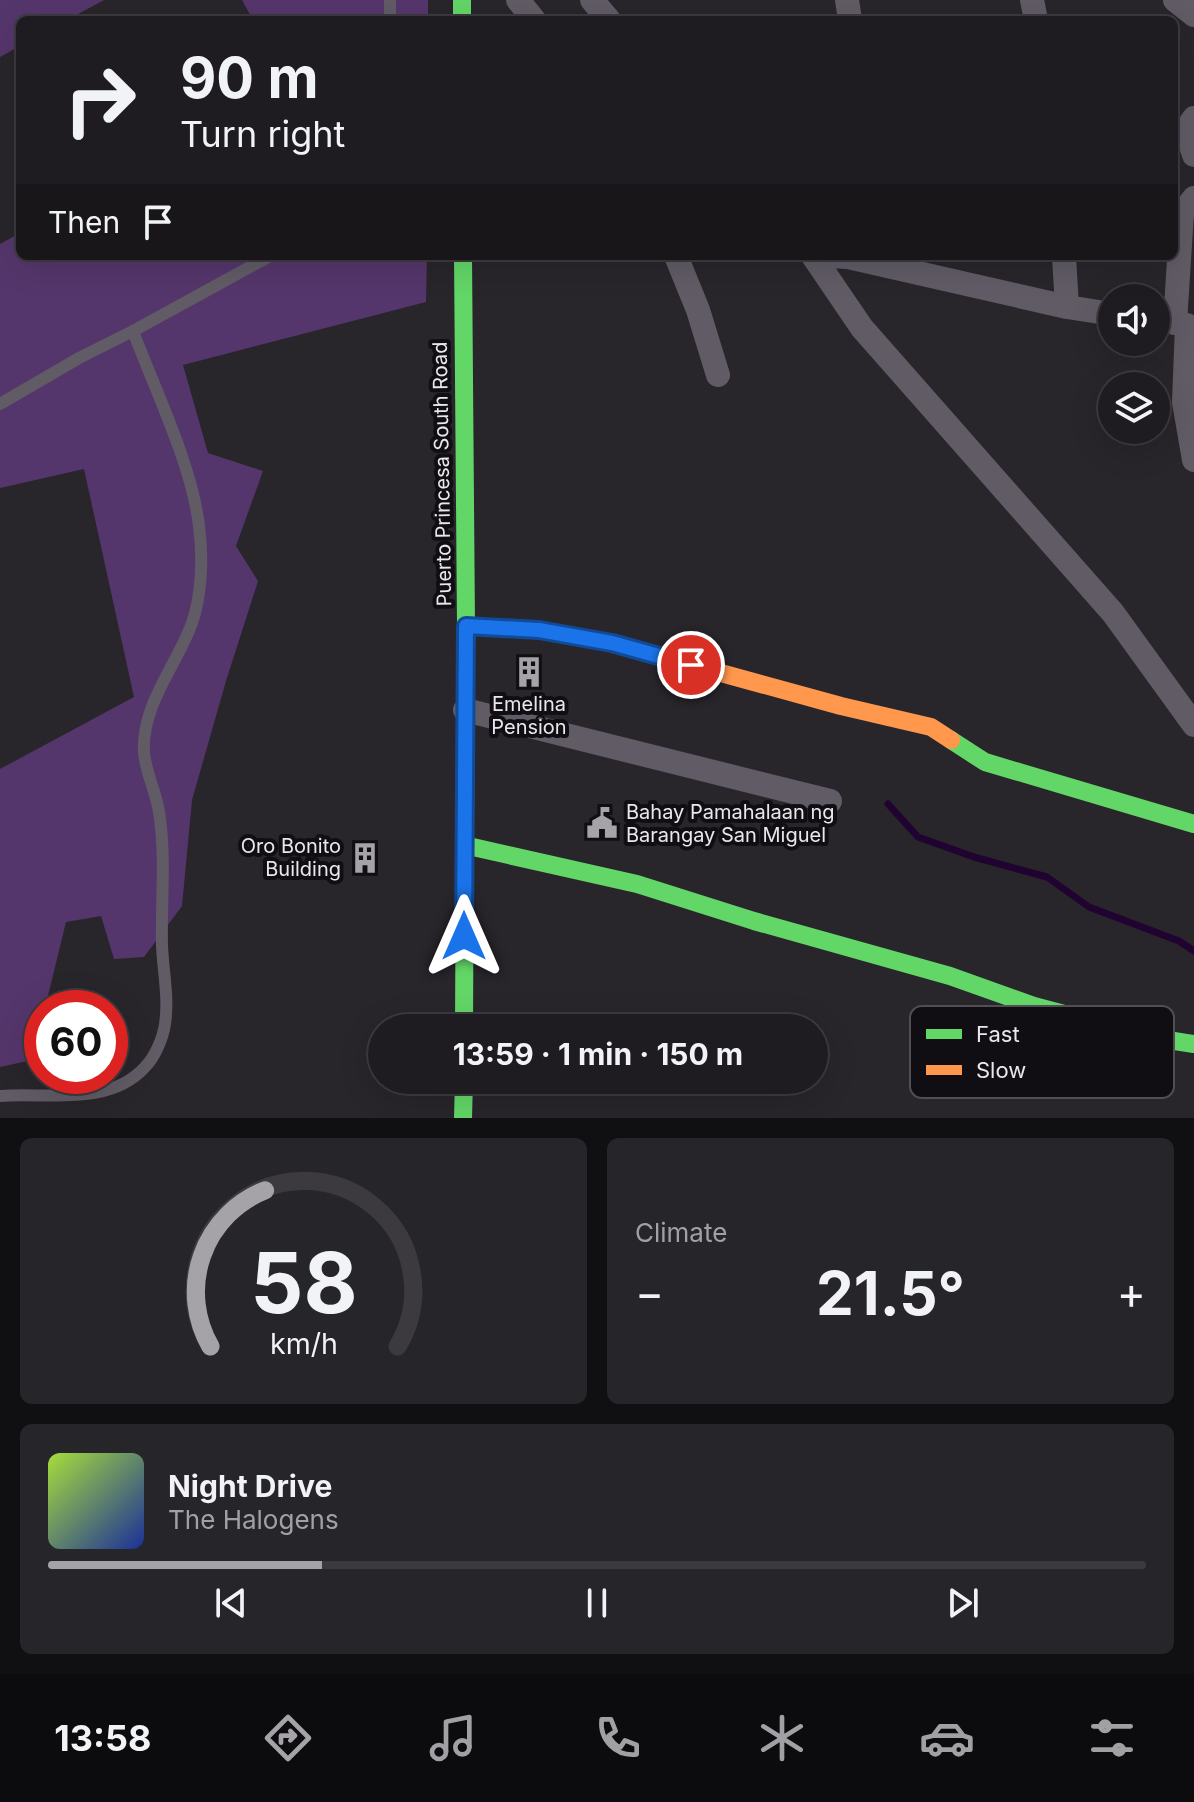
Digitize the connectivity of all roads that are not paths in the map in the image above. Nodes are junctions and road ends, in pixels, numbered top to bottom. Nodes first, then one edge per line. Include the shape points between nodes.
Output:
1 (518, 0) edge
2 (592, 0) edge
3 (1175, 0) edge
4 (1194, 15) edge
5 (531, 16) edge
6 (606, 16) edge
7 (1194, 118) edge
8 (1194, 155) edge
9 (1194, 198) edge
10 (263, 260) edge
11 (463, 260) edge
12 (678, 260) edge
13 (816, 260) edge
14 (859, 260) edge
15 (1064, 260) edge
16 (1067, 307) junction
17 (1098, 312) edge
18 (1178, 324) edge
19 (133, 331) junction
20 (718, 375) dead end
21 (0, 404) edge
22 (1194, 460) edge
23 (466, 626) junction
24 (465, 710) junction
25 (1194, 725) edge
26 (830, 801) dead end
27 (1194, 824) edge
28 (464, 845) junction
29 (1034, 1006) edge
30 (464, 1014) edge
31 (1174, 1041) edge
32 (1194, 1044) edge
33 (464, 1094) edge
34 (0, 1096) edge
35 (463, 1118) edge

1 - 5 street
2 - 6 street
3 - 4 street
7 - 8 street via 1188,132
9 - 18 street via 1182,213
10 - 19 lane
11 - 23 street, Puerto Princesa South Road
12 - 20 street
13 - 25 street via 862,328 1113,613
14 - 16 street
15 - 16 street
16 - 17 street
18 - 22 street
19 - 21 lane
19 - 34 lane via 191,486 199,527 198,601 144,738 162,842 165,1027 146,1067 113,1088 80,1095
23 - 24 street, Puerto Princesa South Road
23 - 27 street via 539,630 612,643 931,727 985,762
24 - 26 street
24 - 28 street, Puerto Princesa South Road
28 - 29 street via 637,884 950,976
28 - 30 street, Puerto Princesa South Road
31 - 32 street
33 - 35 street

